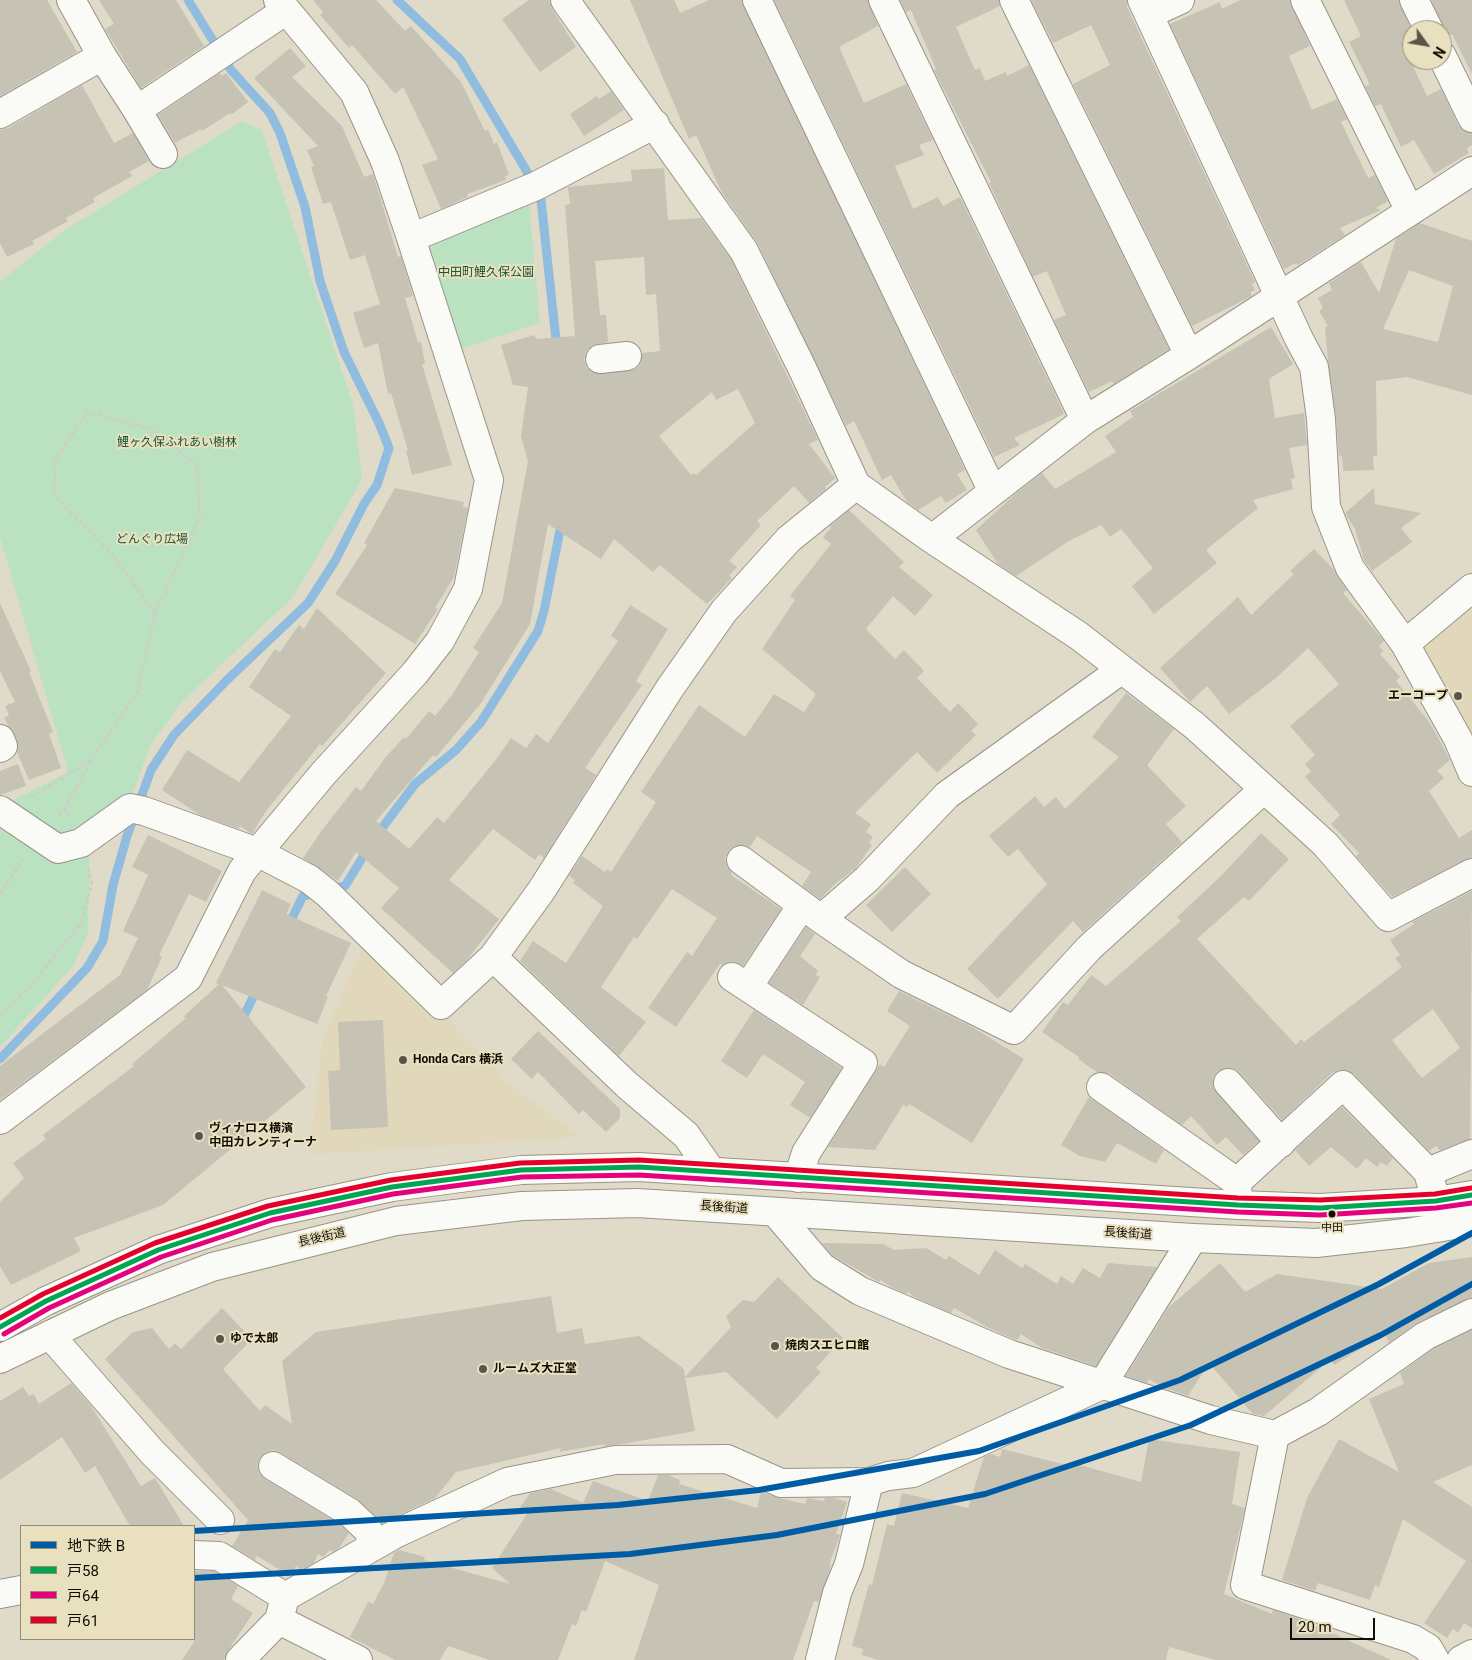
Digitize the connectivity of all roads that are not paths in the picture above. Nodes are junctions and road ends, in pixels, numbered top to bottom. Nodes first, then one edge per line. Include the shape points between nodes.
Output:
1 (71, 0) edge
2 (565, 0) edge
3 (757, 0) edge
4 (883, 0) edge
5 (1014, 0) edge
6 (1180, 0) edge
7 (1304, 0) edge
8 (1414, 0) edge
9 (281, 5) edge
10 (1145, 7) edge
11 (1424, 20) edge
12 (102, 56) junction
13 (1449, 70) edge
14 (137, 110) junction
15 (0, 114) edge
16 (1472, 118) edge
17 (655, 124) junction
18 (163, 154) dead end
19 (1472, 170) edge
20 (1410, 211) junction
21 (411, 238) junction
22 (1279, 295) junction
23 (627, 356) dead end
24 (1189, 356) junction
25 (600, 359) dead end
26 (1086, 420) junction
27 (856, 485) junction
28 (992, 490) junction
29 (932, 539) junction
30 (1472, 588) edge
31 (1405, 644) junction
32 (1121, 670) junction
33 (0, 739) edge
34 (0, 748) edge
35 (1472, 772) edge
36 (1264, 789) junction
37 (3, 812) edge
38 (257, 852) junction
39 (741, 860) dead end
40 (1472, 873) edge
41 (812, 912) junction
42 (493, 957) junction
43 (1228, 1083) dead end
44 (1101, 1087) dead end
45 (0, 1120) edge
46 (1281, 1143) junction
47 (1472, 1154) edge
48 (712, 1172) junction
49 (1428, 1172) junction
50 (798, 1178) junction
51 (1238, 1194) junction
52 (1472, 1195) edge
53 (1436, 1201) junction
54 (775, 1212) junction
55 (1472, 1222) edge
56 (1193, 1238) junction
57 (1472, 1313) edge
58 (0, 1327) edge
59 (50, 1334) junction
60 (0, 1359) edge
61 (1102, 1385) junction
62 (1275, 1435) junction
63 (273, 1466) dead end
64 (869, 1482) junction
65 (220, 1520) dead end
66 (374, 1546) junction
67 (195, 1556) edge
68 (20, 1590) edge
69 (0, 1594) edge
70 (282, 1608) junction
71 (1472, 1654) edge
72 (240, 1660) edge
73 (358, 1660) edge
74 (820, 1660) edge
75 (1435, 1660) edge
76 (1461, 1660) edge

1 - 12 street
2 - 17 street
3 - 28 street
4 - 26 street
5 - 24 street
6 - 10 street
7 - 20 street
8 - 11 street
9 - 14 street via 222,53
9 - 21 street via 354,92 386,161
10 - 22 street
12 - 14 street
12 - 15 street
13 - 16 street
14 - 18 street
17 - 21 street via 536,186
17 - 27 street via 744,251 804,370
19 - 20 street
20 - 22 street
21 - 38 street via 489,480 468,589 440,641 415,673
22 - 24 street
22 - 31 street via 1314,367 1326,506 1350,568
23 - 25 street
24 - 26 street
26 - 28 street
27 - 29 street
27 - 42 street via 789,539 724,611 670,688 541,890
28 - 29 street
29 - 32 street via 1030,602
30 - 31 street
31 - 35 street via 1458,739
32 - 36 street via 1195,726
32 - 41 street via 947,795 867,879
33 - 34 street via 3,746
36 - 40 street via 1325,844 1388,917
36 - 41 street via 1089,948 1014,1030 901,974
37 - 38 street via 58,849 81,843 137,809
38 - 42 street via 318,886 441,1005
38 - 45 street via 242,871 188,978
39 - 41 street
41 - 50 street via 740,982 863,1063 806,1153
42 - 48 street via 627,1085 686,1136
43 - 46 street
44 - 51 street
46 - 49 street via 1344,1085
46 - 51 street
47 - 49 street
48 - 50 street
48 - 58 street via 639,1166 521,1170 392,1187 270,1213 158,1250 46,1301
49 - 53 street
50 - 51 street
51 - 53 street via 1320,1208
52 - 53 street
54 - 56 street, 長後街道
54 - 59 street, 長後街道 via 637,1203 522,1206 396,1221 212,1267 110,1306
54 - 61 street via 822,1267 860,1291 1009,1354
55 - 56 street, 長後街道 via 1406,1233 1316,1242
56 - 61 street
57 - 62 street via 1425,1336 1318,1412
59 - 60 street, 長後街道
59 - 65 street via 152,1452
61 - 62 street via 1211,1420
61 - 64 street via 912,1473
62 - 75 street via 1245,1585 1413,1639 1428,1648
63 - 66 street via 348,1512 368,1530
64 - 66 street via 781,1483 727,1459 615,1460 507,1482
64 - 74 street
66 - 70 street
67 - 70 street via 219,1556
68 - 69 street
70 - 72 street
70 - 73 street
71 - 76 street

